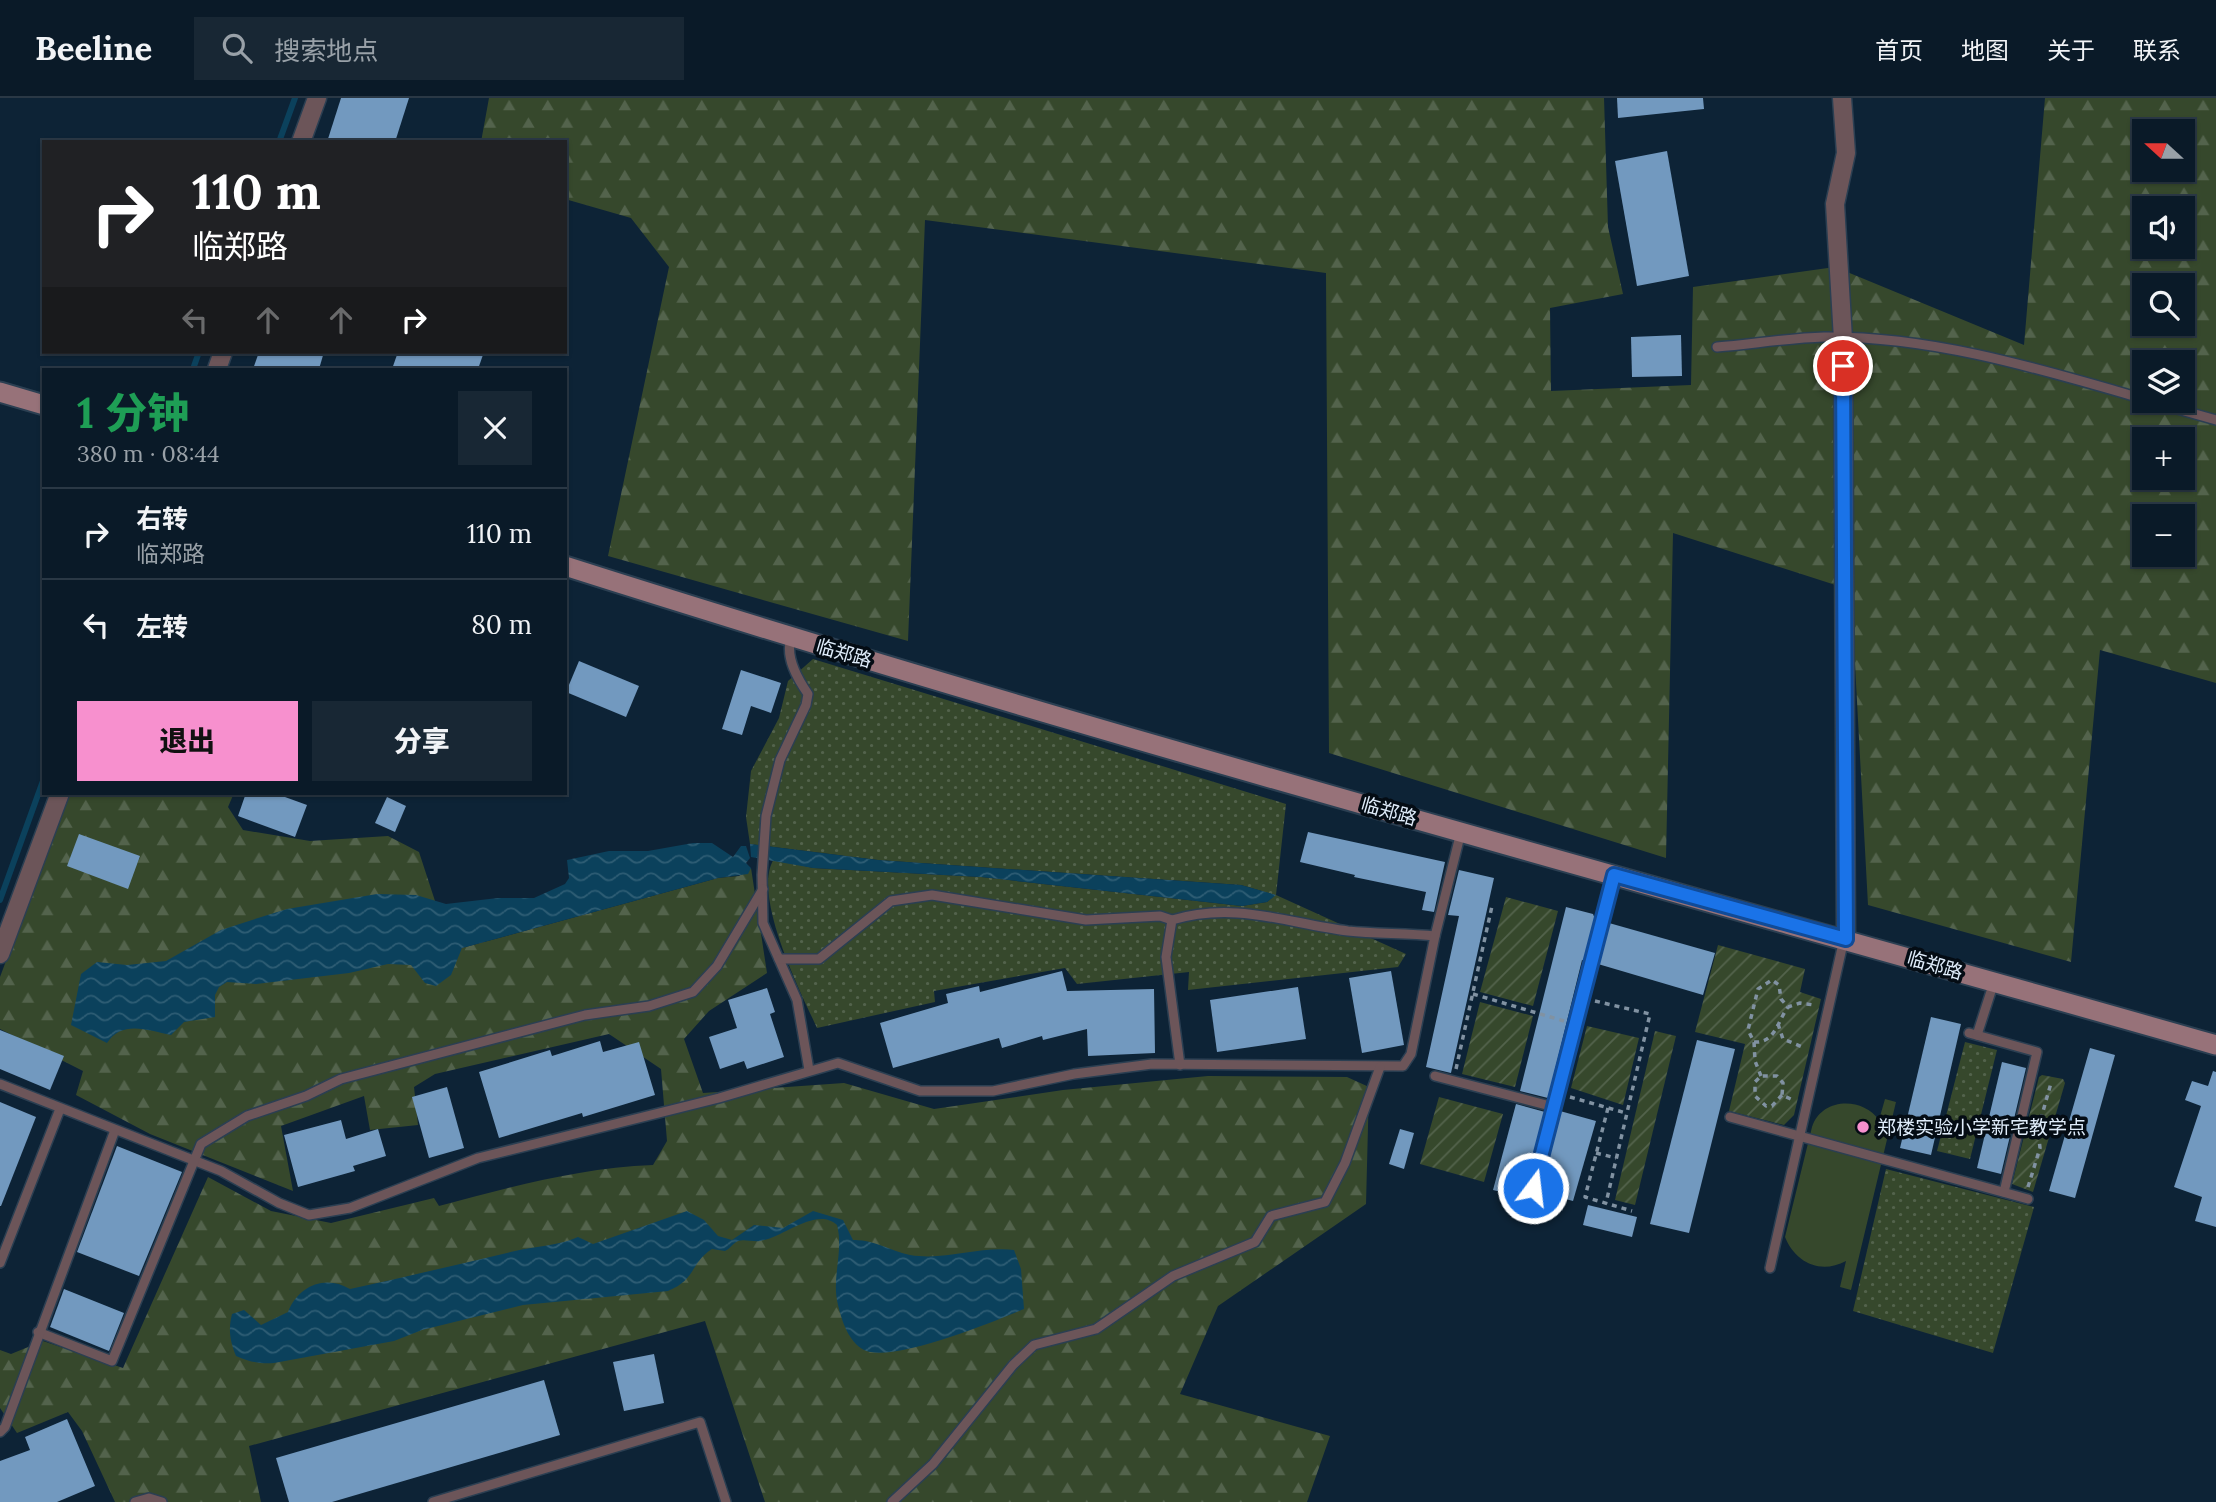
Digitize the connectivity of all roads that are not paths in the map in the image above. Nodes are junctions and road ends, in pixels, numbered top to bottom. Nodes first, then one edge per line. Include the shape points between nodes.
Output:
1 (317, 98) edge
2 (1842, 98) edge
3 (302, 140) edge
4 (1843, 339) junction
5 (1717, 347) dead end
6 (0, 392) edge
7 (2132, 396) edge
8 (42, 404) edge
9 (2191, 413) edge
10 (2216, 420) edge
11 (567, 567) edge
12 (791, 638) junction
13 (59, 795) edge
14 (1461, 832) junction
15 (1614, 875) junction
16 (763, 889) junction
17 (1172, 920) junction
18 (1435, 936) junction
19 (1845, 939) junction
20 (0, 954) edge
21 (779, 959) junction
22 (1994, 982) junction
23 (2216, 1045) edge
24 (1180, 1065) junction
25 (1380, 1067) junction
26 (810, 1070) junction
27 (1436, 1076) dead end
28 (0, 1084) edge
29 (1554, 1107) junction
30 (60, 1109) junction
31 (1730, 1117) dead end
32 (114, 1130) junction
33 (1799, 1137) junction
34 (195, 1161) junction
35 (1533, 1188) dead end
36 (2004, 1192) junction
37 (2028, 1199) road end
38 (0, 1263) edge
39 (1770, 1268) dead end
40 (38, 1332) junction
41 (0, 1432) edge
42 (135, 1502) edge
43 (162, 1502) edge
44 (433, 1502) edge
45 (726, 1502) edge
46 (892, 1502) edge

1 - 3 street
2 - 4 street via 1846,153 1835,204
4 - 5 lane
4 - 7 lane via 1930,345
4 - 19 street
6 - 8 main road
9 - 10 lane
11 - 12 main road, 临郑路
12 - 14 main road, 临郑路
12 - 16 lane via 788,648 797,678 808,694 780,760 766,816
13 - 20 street
14 - 15 main road, 临郑路
14 - 18 lane
15 - 19 main road, 临郑路
15 - 29 lane
16 - 21 lane via 763,923
16 - 34 lane via 717,965 693,992 649,1006 585,1015 341,1079 247,1116 201,1144
17 - 18 lane via 1230,911 1349,931
17 - 21 lane via 1160,916 1086,920 933,894 891,901 819,959
17 - 24 lane via 1166,957
18 - 25 lane via 1409,1059 1403,1066
19 - 22 main road, 临郑路
19 - 33 lane
21 - 26 lane via 797,1000
22 - 23 main road, 临郑路
22 - 36 lane via 1973,1034 2037,1052
24 - 25 lane
24 - 26 lane via 1074,1074 993,1091 920,1091 838,1063
25 - 46 lane via 1345,1163 1325,1202 1271,1216 1255,1242 1173,1276 1096,1329 1034,1345 933,1464
26 - 34 lane via 719,1098 478,1158 350,1209 309,1214
27 - 29 lane
28 - 30 lane
29 - 35 lane
30 - 32 lane
30 - 38 lane
31 - 33 lane
32 - 34 lane
32 - 40 lane
33 - 36 lane
33 - 39 lane
34 - 40 lane via 112,1361
36 - 37 lane
40 - 41 lane
42 - 43 lane via 149,1498
44 - 45 lane via 699,1422

